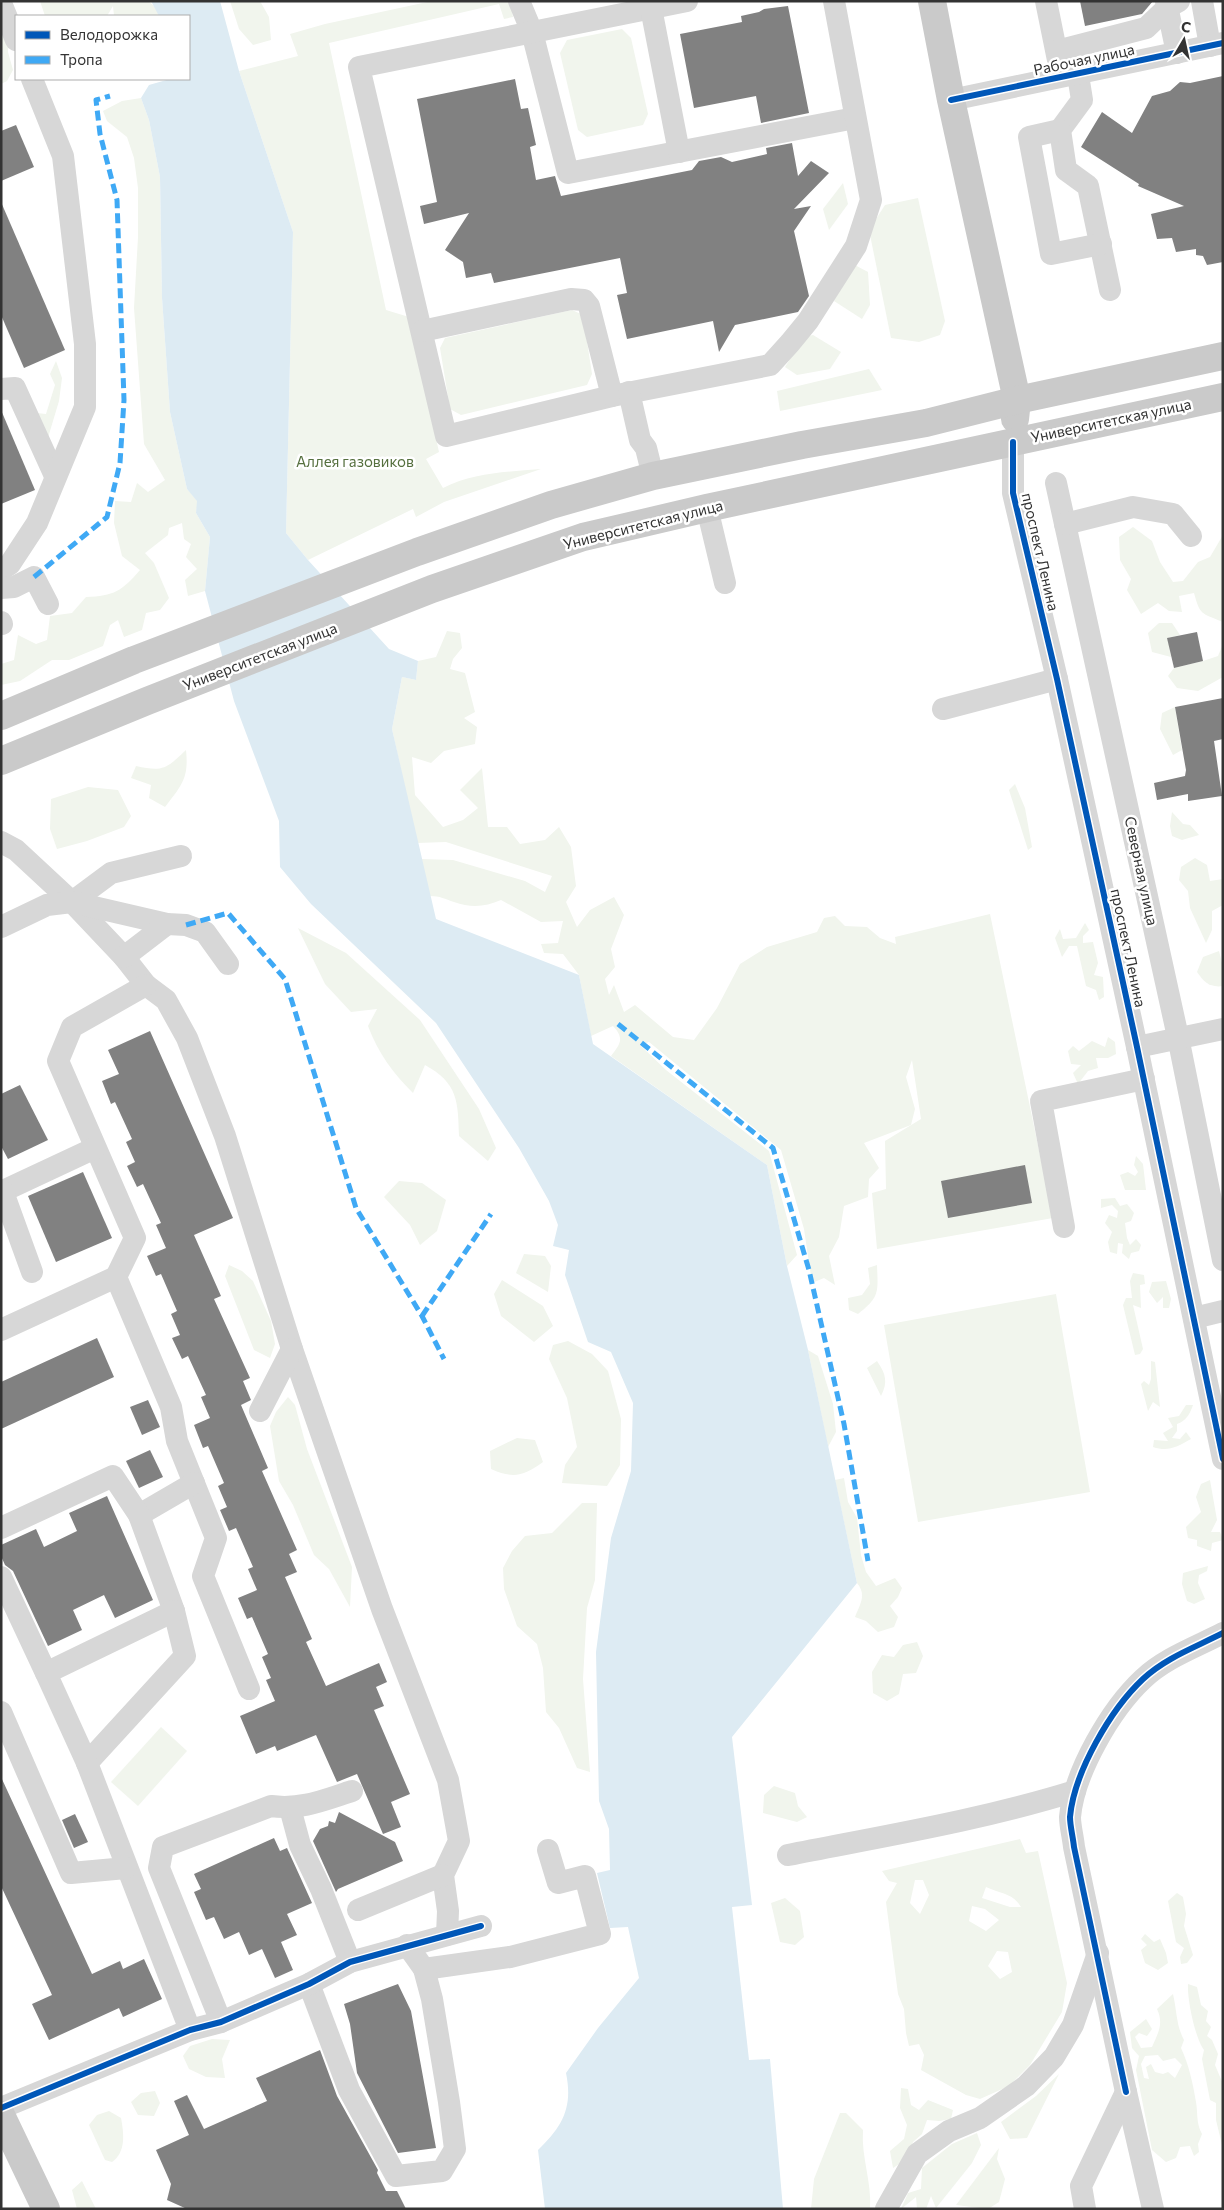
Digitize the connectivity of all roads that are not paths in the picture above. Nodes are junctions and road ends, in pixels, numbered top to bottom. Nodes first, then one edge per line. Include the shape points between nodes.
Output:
1 (519, 1) edge
2 (687, 1) edge
3 (834, 1) edge
4 (932, 1) edge
5 (1046, 1) edge
6 (1202, 1) edge
7 (1, 3) edge
8 (1171, 3) edge
9 (651, 8) junction
10 (532, 32) junction
11 (15, 38) edge
12 (1216, 45) edge
13 (1057, 51) junction
14 (1177, 53) junction
15 (1070, 76) junction
16 (32, 80) edge
17 (951, 100) junction
18 (855, 118) junction
19 (1060, 130) junction
20 (680, 152) junction
21 (1100, 244) junction
22 (1110, 290) dead end
23 (422, 332) junction
24 (1223, 356) edge
25 (1, 389) edge
26 (621, 394) junction
27 (1223, 397) edge
28 (1017, 400) junction
29 (1042, 436) junction
30 (1013, 442) junction
31 (55, 476) junction
32 (653, 476) junction
33 (1056, 483) dead end
34 (707, 508) junction
35 (1065, 524) junction
36 (1192, 536) dead end
37 (1, 570) edge
38 (725, 583) dead end
39 (1, 588) edge
40 (48, 604) dead end
41 (1057, 679) junction
42 (943, 709) dead end
43 (1, 716) edge
44 (1, 761) edge
45 (1, 842) edge
46 (181, 856) dead end
47 (72, 902) junction
48 (167, 924) junction
49 (1, 927) edge
50 (124, 957) junction
51 (228, 964) dead end
52 (146, 985) junction
53 (1223, 1029) edge
54 (1178, 1037) junction
55 (1137, 1047) junction
56 (1144, 1079) junction
57 (95, 1148) junction
58 (2, 1192) edge
59 (1064, 1227) dead end
60 (1223, 1260) edge
61 (32, 1272) dead end
62 (116, 1277) junction
63 (1223, 1311) edge
64 (1194, 1318) junction
65 (1, 1330) edge
66 (292, 1349) junction
67 (260, 1411) dead end
68 (1222, 1451) edge
69 (194, 1483) junction
70 (139, 1515) junction
71 (1, 1528) edge
72 (1, 1577) edge
73 (174, 1611) junction
74 (1223, 1633) edge
75 (46, 1673) junction
76 (249, 1689) dead end
77 (1, 1712) edge
78 (87, 1763) junction
79 (352, 1791) dead end
80 (1075, 1791) junction
81 (290, 1808) junction
82 (548, 1850) dead end
83 (788, 1856) dead end
84 (126, 1868) junction
85 (443, 1875) junction
86 (358, 1910) dead end
87 (481, 1926) dead end
88 (447, 1936) junction
89 (407, 1945) junction
90 (1098, 1952) junction
91 (350, 1962) junction
92 (424, 1969) junction
93 (309, 1984) junction
94 (221, 2022) junction
95 (190, 2030) junction
96 (1126, 2092) junction
97 (1, 2108) edge
98 (1, 2115) edge
99 (46, 2209) edge
100 (886, 2209) edge
101 (1085, 2209) edge
102 (1153, 2209) edge

1 - 10 street
2 - 9 street
3 - 18 street
4 - 17 main road, проспект Ленина
5 - 13 street
6 - 12 street
7 - 11 street
8 - 13 street via 1146,28
8 - 14 street
9 - 10 street
9 - 20 street
10 - 20 street via 568,174
10 - 23 street via 359,67
12 - 14 street, Рабочая улица
13 - 15 street
14 - 15 street, Рабочая улица
15 - 17 street, Рабочая улица
15 - 19 street via 1082,100
16 - 31 street via 63,156 85,344 85,407
17 - 28 main road, проспект Ленина
18 - 20 street
18 - 26 street via 871,200 856,246 790,344 770,365
19 - 21 street via 1066,170 1088,186
19 - 21 street via 1029,137 1051,254
21 - 22 street
23 - 26 street via 571,299 584,300
23 - 26 street via 446,436
24 - 28 main road
25 - 31 street via 15,388
26 - 32 street via 646,448
27 - 29 main road, Университетская улица
28 - 29 main road
28 - 30 main road, проспект Ленина
28 - 32 main road via 926,423
29 - 30 main road, Университетская улица
30 - 34 main road, Университетская улица
30 - 41 street, проспект Ленина via 1013,493
31 - 37 street via 37,522 10,564
32 - 43 main road via 551,505 417,552 134,660
33 - 35 street, Северная улица
34 - 38 street
34 - 44 main road, Университетская улица via 583,537 432,589
35 - 36 street via 1133,507 1173,514
35 - 54 street, Северная улица
39 - 40 street via 14,587 34,577
41 - 42 street
41 - 55 street, проспект Ленина
45 - 47 street via 16,850
46 - 47 street via 111,873
47 - 48 street
47 - 49 street via 47,905
47 - 50 street
48 - 50 street
48 - 51 street via 186,925 205,932
50 - 52 street
52 - 57 street via 72,1027 58,1061
52 - 66 street via 166,1000 187,1038 225,1136
53 - 54 street
54 - 55 street
54 - 60 street, Северная улица
55 - 56 street, проспект Ленина
56 - 59 street via 1041,1101
56 - 64 street, проспект Ленина
57 - 58 street
57 - 62 street via 135,1238
58 - 61 street
62 - 65 street
62 - 69 street via 171,1407 177,1440
63 - 64 street
64 - 68 street, проспект Ленина
66 - 67 street
66 - 85 street via 382,1609 448,1780 459,1841
69 - 70 street
69 - 76 street via 216,1538 203,1576
70 - 71 street via 113,1476
70 - 73 street
72 - 75 street
73 - 75 street
73 - 78 street via 185,1656
74 - 80 street via 1171,1659 1143,1678 1122,1702 1103,1733
75 - 78 street
77 - 84 street via 71,1873
78 - 84 street
79 - 81 street
80 - 83 street via 1039,1802
80 - 90 street via 1070,1818 1074,1847
81 - 91 street via 300,1845
81 - 94 street via 271,1806 163,1847 159,1868
82 - 92 street via 558,1883 585,1876 600,1934 510,1957
84 - 95 street
85 - 86 street
85 - 88 street via 448,1911
87 - 88 street
88 - 89 street
89 - 91 street
89 - 92 street
90 - 96 street
90 - 100 street via 1073,2025 1054,2057 1026,2086 980,2118 948,2131 917,2154
91 - 93 street
92 - 93 street via 432,1999 455,2149 442,2171 396,2176 349,2090
93 - 94 street
94 - 95 street
95 - 97 street
96 - 101 street via 1081,2186
96 - 102 street
98 - 99 main road

